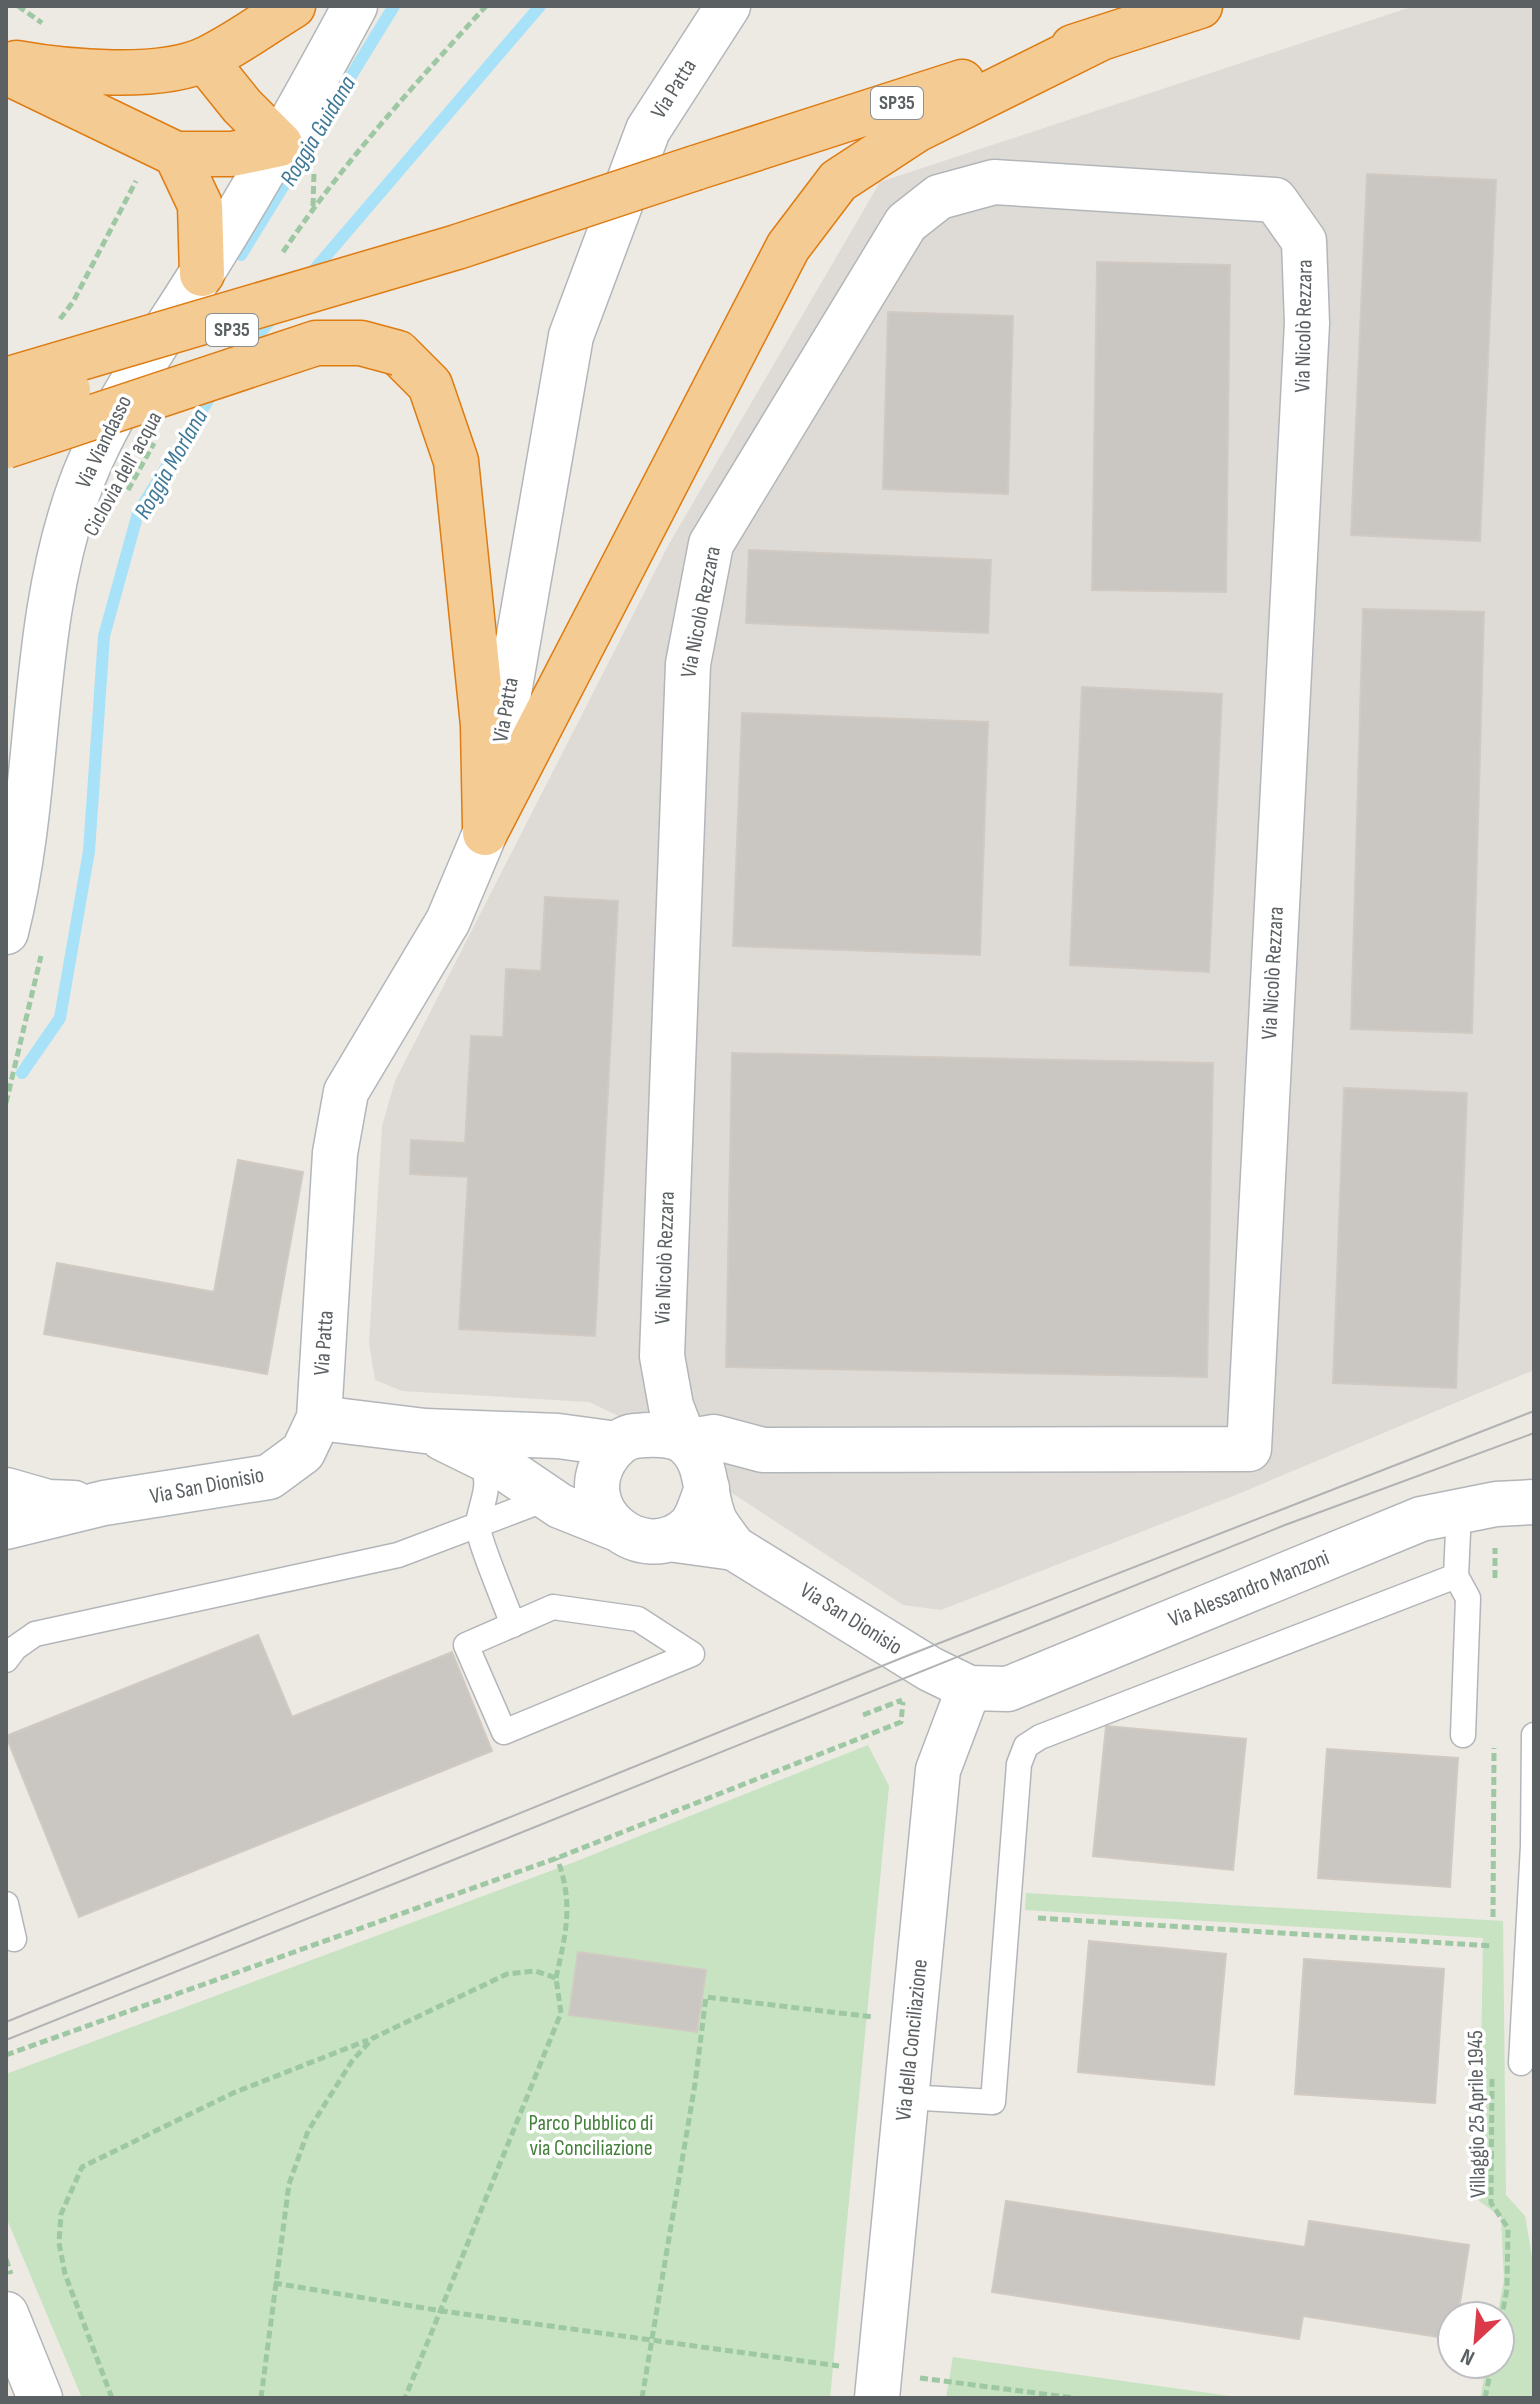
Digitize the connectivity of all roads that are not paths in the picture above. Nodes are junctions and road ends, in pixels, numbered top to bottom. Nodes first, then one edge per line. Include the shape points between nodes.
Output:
1 (293, 6) edge
2 (355, 6) edge
3 (728, 6) edge
4 (1200, 6) edge
5 (1099, 39) junction
6 (205, 60) junction
7 (6, 61) edge
8 (6, 72) edge
9 (280, 144) junction
10 (166, 149) junction
11 (457, 247) junction
12 (202, 274) junction
13 (6, 380) edge
14 (6, 413) edge
15 (6, 446) edge
16 (485, 833) junction
17 (25, 937) edge
18 (662, 1356) junction
19 (319, 1418) junction
20 (425, 1431) junction
21 (539, 1435) junction
22 (623, 1440) junction
23 (490, 1461) junction
24 (699, 1469) junction
25 (6, 1490) edge
26 (1534, 1502) edge
27 (104, 1503) junction
28 (560, 1506) junction
29 (1459, 1511) junction
30 (480, 1518) junction
31 (6, 1527) edge
32 (615, 1528) junction
33 (669, 1539) junction
34 (734, 1548) junction
35 (1456, 1576) junction
36 (513, 1625) junction
37 (6, 1660) edge
38 (969, 1688) junction
39 (1463, 1735) dead end
40 (1534, 1735) edge
41 (6, 1904) edge
42 (14, 1939) dead end
43 (1521, 2063) dead end
44 (906, 2097) junction
45 (6, 2314) edge
46 (879, 2385) edge
47 (40, 2398) edge

1 - 6 highway
2 - 9 street, Via Viandasso
3 - 16 street, Via Patta via 648,130 571,336
4 - 5 highway, SP35
5 - 11 highway, SP35, bridge
5 - 16 highway via 916,130 838,181 788,247
6 - 7 highway via 137,71 62,72
6 - 9 highway
8 - 10 highway
9 - 10 highway via 232,154
9 - 12 street, Via Viandasso
10 - 12 highway via 200,205
11 - 13 highway, bridge
11 - 14 highway, SP35, bridge
12 - 17 street, Via Viandasso via 136,376 81,483 50,602 29,818
15 - 16 highway, bridge via 316,343 361,343 398,353 430,385 456,461 483,725
16 - 19 street, Via Patta via 448,921 346,1092 335,1153
18 - 22 street, Via Nicolò Rezzara via 650,1401
18 - 24 street, Via Nicolò Rezzara via 671,1406
18 - 24 street, Via Nicolò Rezzara via 688,664 711,544 906,223 939,197 994,182 1275,200 1304,241 1307,323 1249,1449 763,1450 714,1437
19 - 20 street
19 - 27 street, Via San Dionisio via 303,1452 269,1477
20 - 21 street
20 - 23 street
21 - 22 street
21 - 23 lane
22 - 24 street via 657,1434
22 - 32 street via 601,1463 596,1490 602,1511
23 - 28 street
23 - 30 lane
23 - 30 lane
24 - 33 street via 690,1526
24 - 34 street, Via San Dionisio via 715,1521
25 - 27 street via 48,1502
26 - 29 street, Via Alessandro Manzoni
27 - 31 street
28 - 30 lane via 538,1502
28 - 32 street
29 - 35 lane
29 - 38 street, Via Alessandro Manzoni via 1421,1519 1008,1689
30 - 36 lane
30 - 37 lane via 398,1555 35,1634
32 - 33 street via 634,1539
33 - 34 street, Via San Dionisio
34 - 38 street, Via San Dionisio
35 - 39 lane via 1468,1598
35 - 44 lane via 1026,1746 1019,1764 993,2102
36 - 36 lane via 466,1645 504,1732 692,1654 638,1619 553,1607
38 - 44 street, Via della Conciliazione via 938,1770
40 - 43 lane
41 - 42 lane
44 - 46 street, Via della Conciliazione
45 - 47 street

